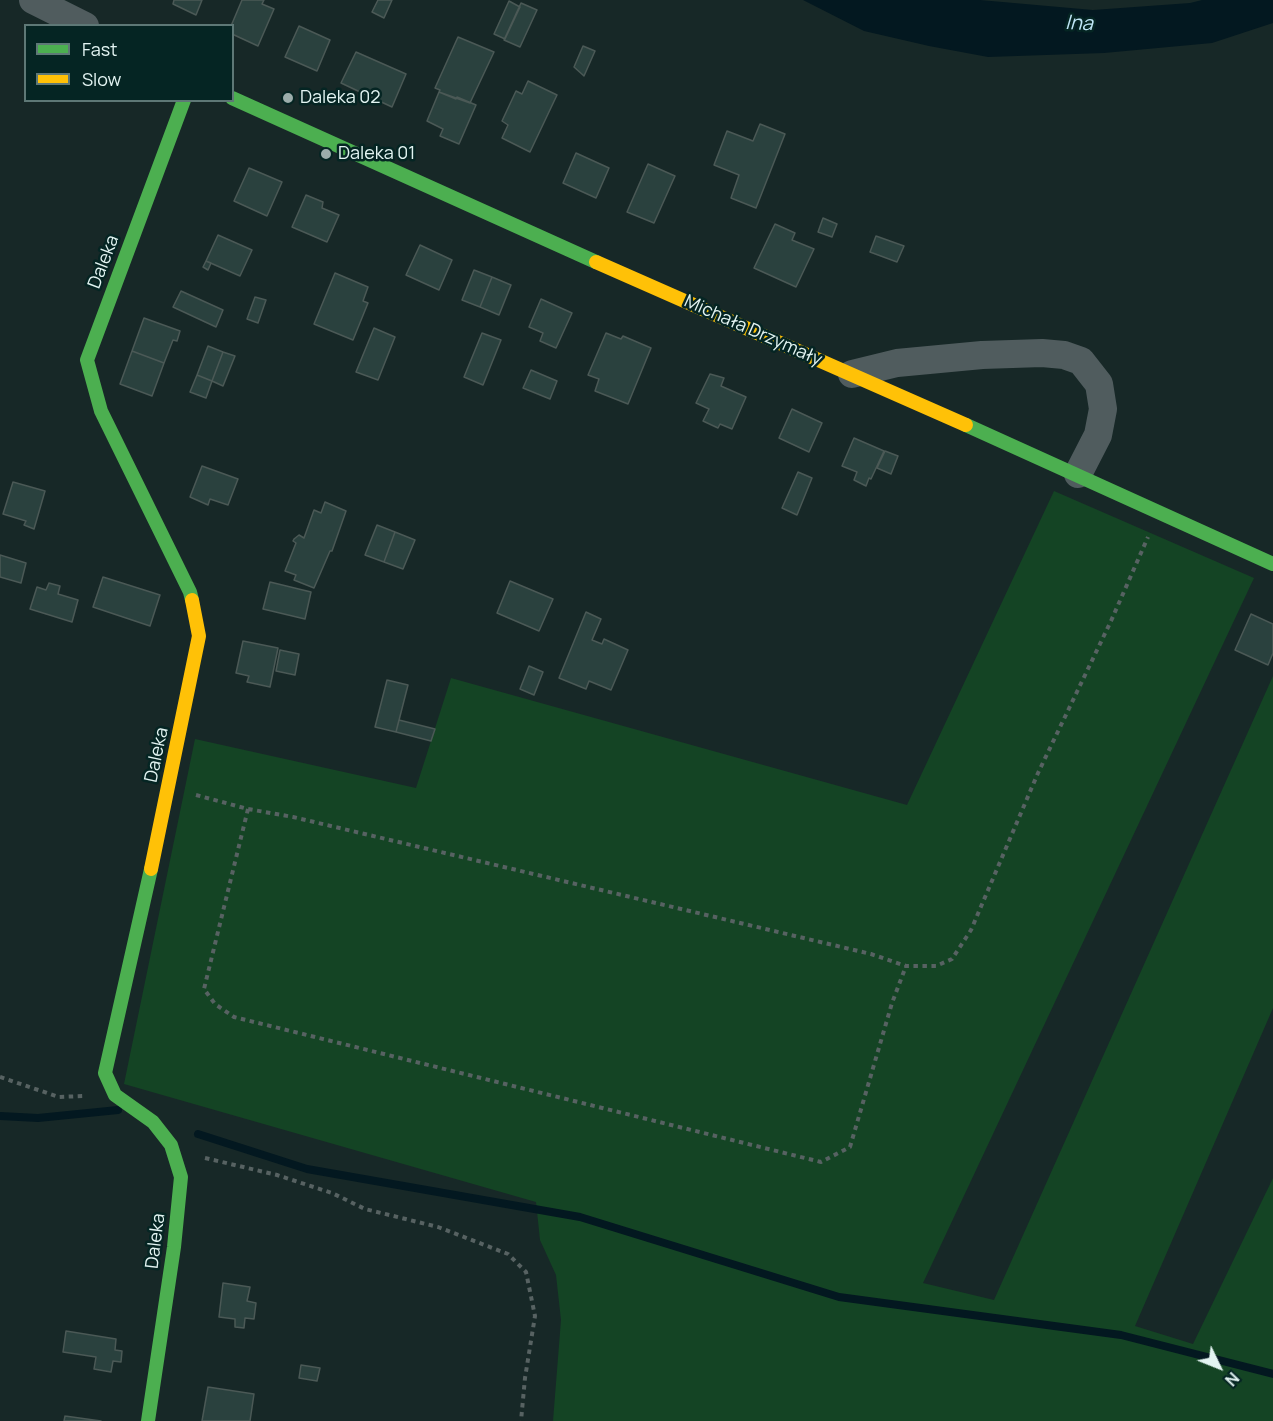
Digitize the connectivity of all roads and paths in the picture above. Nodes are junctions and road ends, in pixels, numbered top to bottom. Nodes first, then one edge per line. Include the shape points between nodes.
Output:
1 (33, 0) edge
2 (81, 24) edge
3 (234, 99) edge
4 (183, 102) edge
5 (852, 374) junction
6 (1078, 474) junction
7 (1160, 512) junction
8 (1273, 564) edge
9 (169, 787) junction
10 (248, 810) junction
11 (906, 966) junction
12 (0, 1077) edge
13 (115, 1095) junction
14 (171, 1145) junction
15 (148, 1421) edge
16 (521, 1421) edge

1 - 2 street
3 - 5 street, Michała Drzymały
4 - 9 street, Daleka via 87,360 101,411 190,592 199,636
5 - 6 street, Michała Drzymały
5 - 6 street via 897,363 982,355 1042,353 1081,361 1099,384 1103,409 1098,435
6 - 7 street, Michała Drzymały
7 - 8 street, Michała Drzymały
7 - 11 path via 1038,773 971,930 952,959 936,966
9 - 10 path
9 - 13 street, Daleka via 105,1073
10 - 11 path via 293,817
10 - 11 path via 204,989 215,1004 234,1017 821,1162 850,1147
12 - 13 path via 59,1096
13 - 14 street, Daleka via 153,1122
14 - 15 street, Daleka via 181,1177
14 - 16 path via 194,1155 332,1193 365,1209 438,1227 508,1254 526,1272 535,1316

